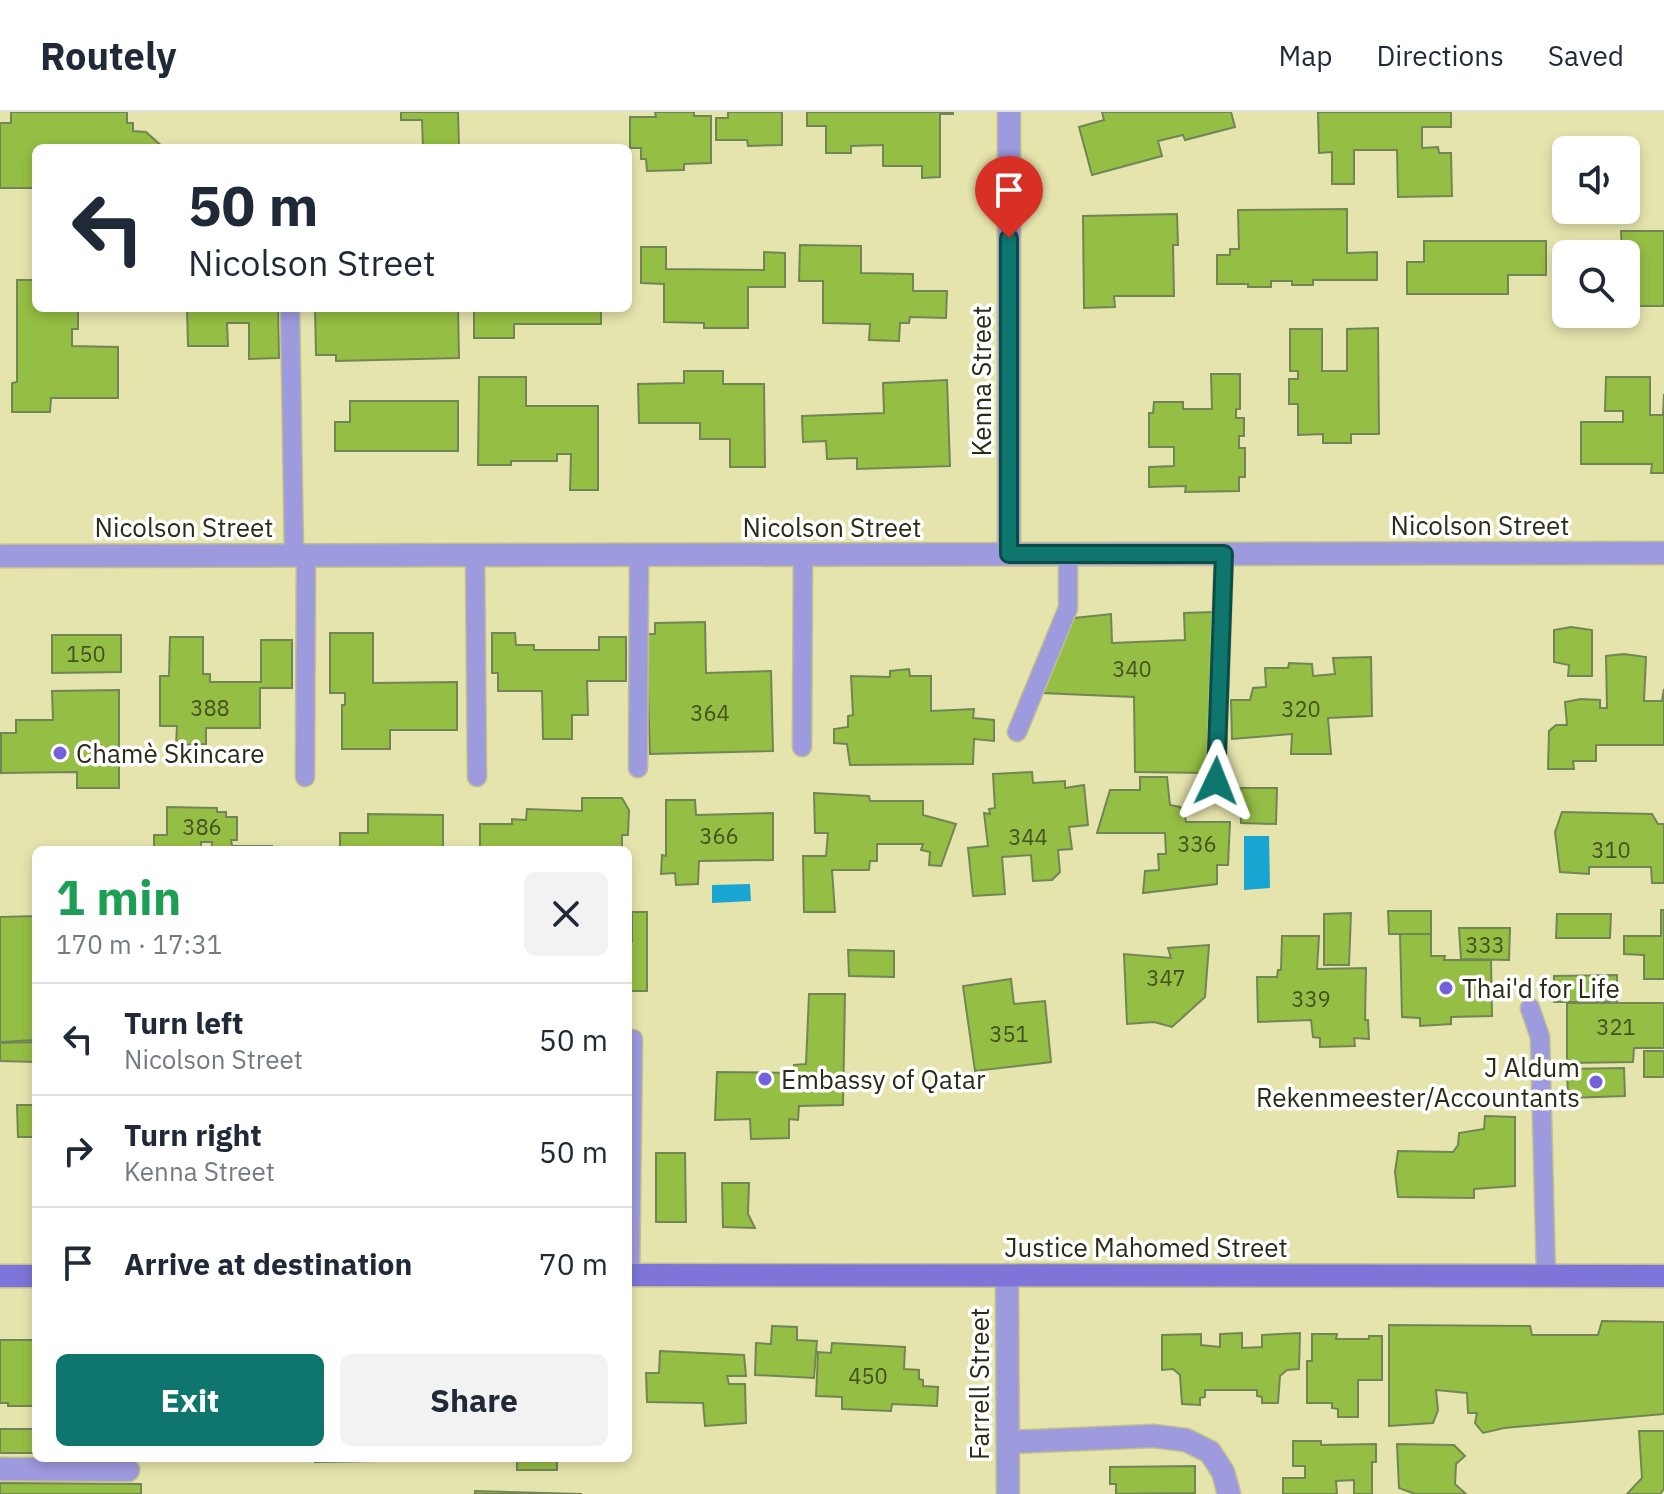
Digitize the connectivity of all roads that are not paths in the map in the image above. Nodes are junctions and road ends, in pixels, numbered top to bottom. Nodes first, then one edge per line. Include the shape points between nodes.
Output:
1 (1009, 112) edge
2 (290, 312) edge
3 (1664, 553) edge
4 (1009, 554) junction
5 (1068, 554) junction
6 (1224, 554) junction
7 (300, 555) junction
8 (475, 555) junction
9 (803, 555) junction
10 (0, 556) edge
11 (639, 556) junction
12 (1017, 732) dead end
13 (802, 747) dead end
14 (638, 768) dead end
15 (305, 777) dead end
16 (477, 777) dead end
17 (1216, 781) dead end
18 (1530, 1008) dead end
19 (633, 1039) dead end
20 (632, 1098) edge
21 (632, 1275) edge
22 (1007, 1275) junction
23 (0, 1276) edge
24 (32, 1276) edge
25 (1546, 1276) junction
26 (1664, 1276) edge
27 (1008, 1442) junction
28 (0, 1469) edge
29 (128, 1470) dead end
30 (1008, 1494) edge
31 (1229, 1494) edge

1 - 4 street, Kenna Street
2 - 7 lane
3 - 6 street, Nicolson Street
4 - 5 street, Nicolson Street
4 - 9 street, Nicolson Street
5 - 6 street, Nicolson Street
5 - 12 lane via 1068,608
6 - 17 lane
7 - 8 street, Nicolson Street
7 - 10 street, Nicolson Street
7 - 15 lane
8 - 11 street, Nicolson Street
8 - 16 lane
9 - 11 street, Nicolson Street
9 - 13 lane
11 - 14 lane
18 - 25 lane via 1540,1037
19 - 20 lane
21 - 22 main road, Justice Mahomed Street
22 - 25 main road, Justice Mahomed Street
22 - 27 street, Farrell Street
23 - 24 main road
25 - 26 main road, Justice Mahomed Street
27 - 30 street, Farrell Street
27 - 31 street via 1153,1436 1186,1440 1210,1452
28 - 29 street

